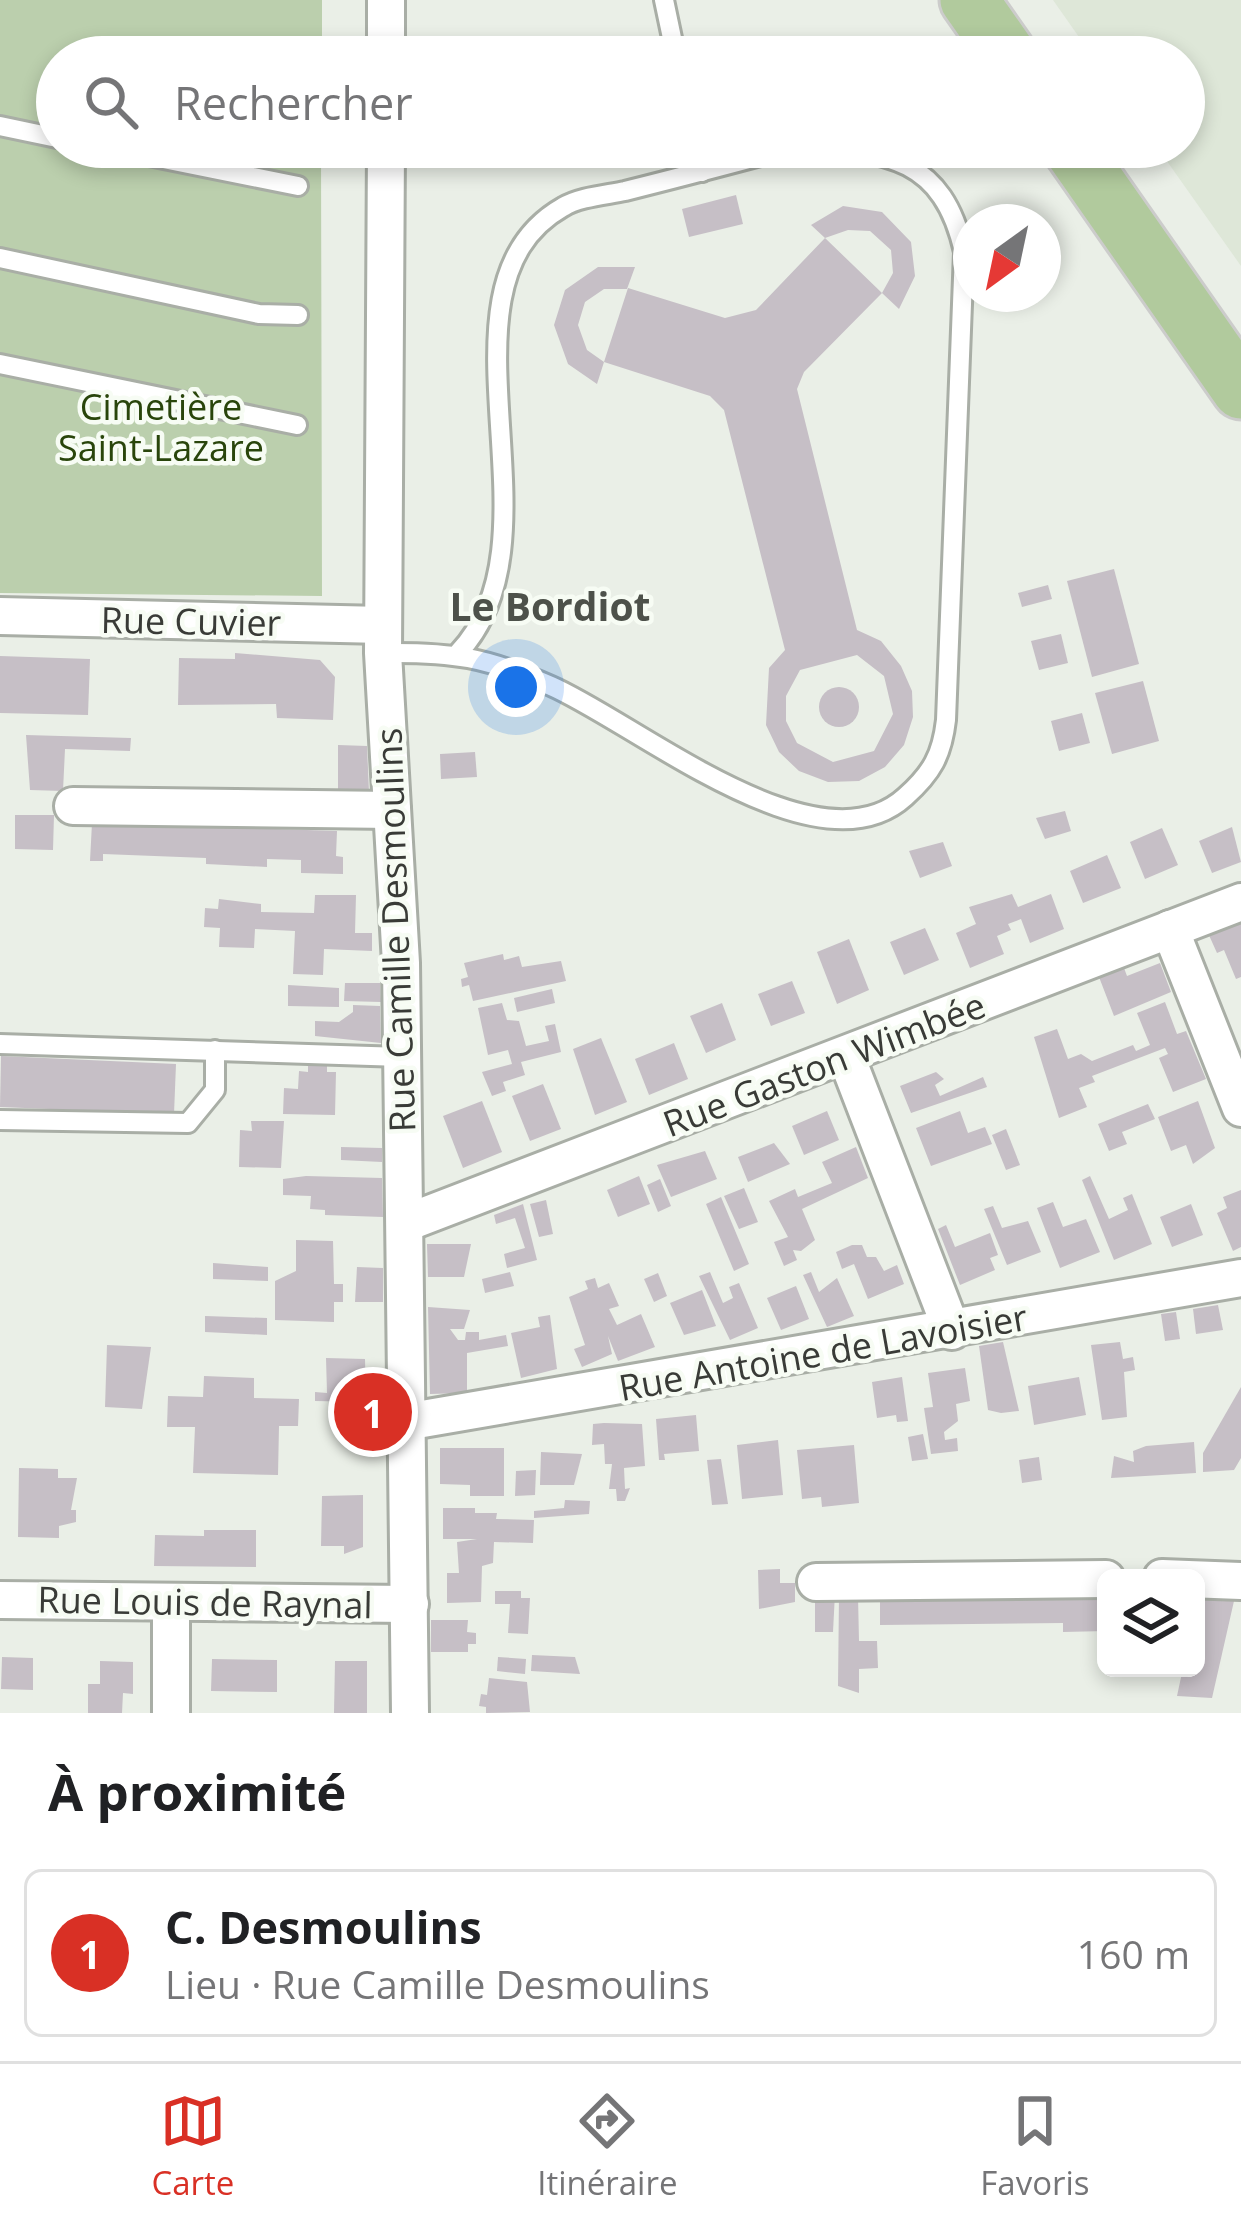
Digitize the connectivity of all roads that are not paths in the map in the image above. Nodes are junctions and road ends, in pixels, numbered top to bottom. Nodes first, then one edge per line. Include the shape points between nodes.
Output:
1 (386, 0) edge
2 (664, 0) edge
3 (969, 0) edge
4 (386, 36) edge
5 (672, 36) edge
6 (994, 36) edge
7 (0, 126) edge
8 (36, 133) edge
9 (208, 168) edge
10 (386, 168) edge
11 (700, 168) edge
12 (717, 168) edge
13 (909, 168) edge
14 (1086, 168) edge
15 (701, 172) junction
16 (298, 186) dead end
17 (0, 259) edge
18 (298, 315) dead end
19 (0, 364) edge
20 (1241, 390) edge
21 (298, 424) dead end
22 (0, 616) edge
23 (383, 639) junction
24 (459, 652) junction
25 (73, 806) dead end
26 (392, 810) junction
27 (1241, 902) edge
28 (1170, 929) junction
29 (0, 1044) edge
30 (215, 1050) junction
31 (846, 1056) junction
32 (402, 1057) junction
33 (1241, 1108) edge
34 (0, 1120) edge
35 (406, 1222) junction
36 (1241, 1278) edge
37 (952, 1331) junction
38 (404, 1422) junction
39 (1097, 1579) edge
40 (1205, 1580) edge
41 (1241, 1581) edge
42 (815, 1582) dead end
43 (0, 1600) edge
44 (171, 1602) junction
45 (410, 1604) junction
46 (171, 1713) edge
47 (410, 1713) edge

1 - 4 street
2 - 5 lane
3 - 6 main road
7 - 8 lane
9 - 16 lane
10 - 23 street, Rue Camille Desmoulins
11 - 15 lane
12 - 15 lane
13 - 24 lane via 941,192 964,252 938,761 897,804 866,818 802,816 758,801 549,685
14 - 20 main road
15 - 24 lane via 563,206 532,233 504,276 493,327 504,501 482,618
17 - 18 lane via 259,314
19 - 21 lane
22 - 23 street, Rue Cuvier
23 - 24 lane
23 - 26 street, Rue Camille Desmoulins
25 - 26 street
26 - 32 street, Rue Camille Desmoulins
27 - 28 street, Rue Gaston Wimbée
28 - 31 street, Rue Gaston Wimbée
28 - 33 street
29 - 30 lane
30 - 32 lane
30 - 34 lane via 215,1090 188,1123
31 - 35 street, Rue Gaston Wimbée
31 - 37 street
32 - 35 street, Rue Camille Desmoulins
35 - 38 street, Rue Camille Desmoulins
36 - 37 street, Rue Antoine de Lavoisier
37 - 38 street, Rue Antoine de Lavoisier
38 - 45 street, Rue Camille Desmoulins
39 - 42 street
40 - 41 street
43 - 44 street, Rue Louis de Raynal
44 - 45 street, Rue Louis de Raynal
44 - 46 street
45 - 47 street, Rue Camille Desmoulins

